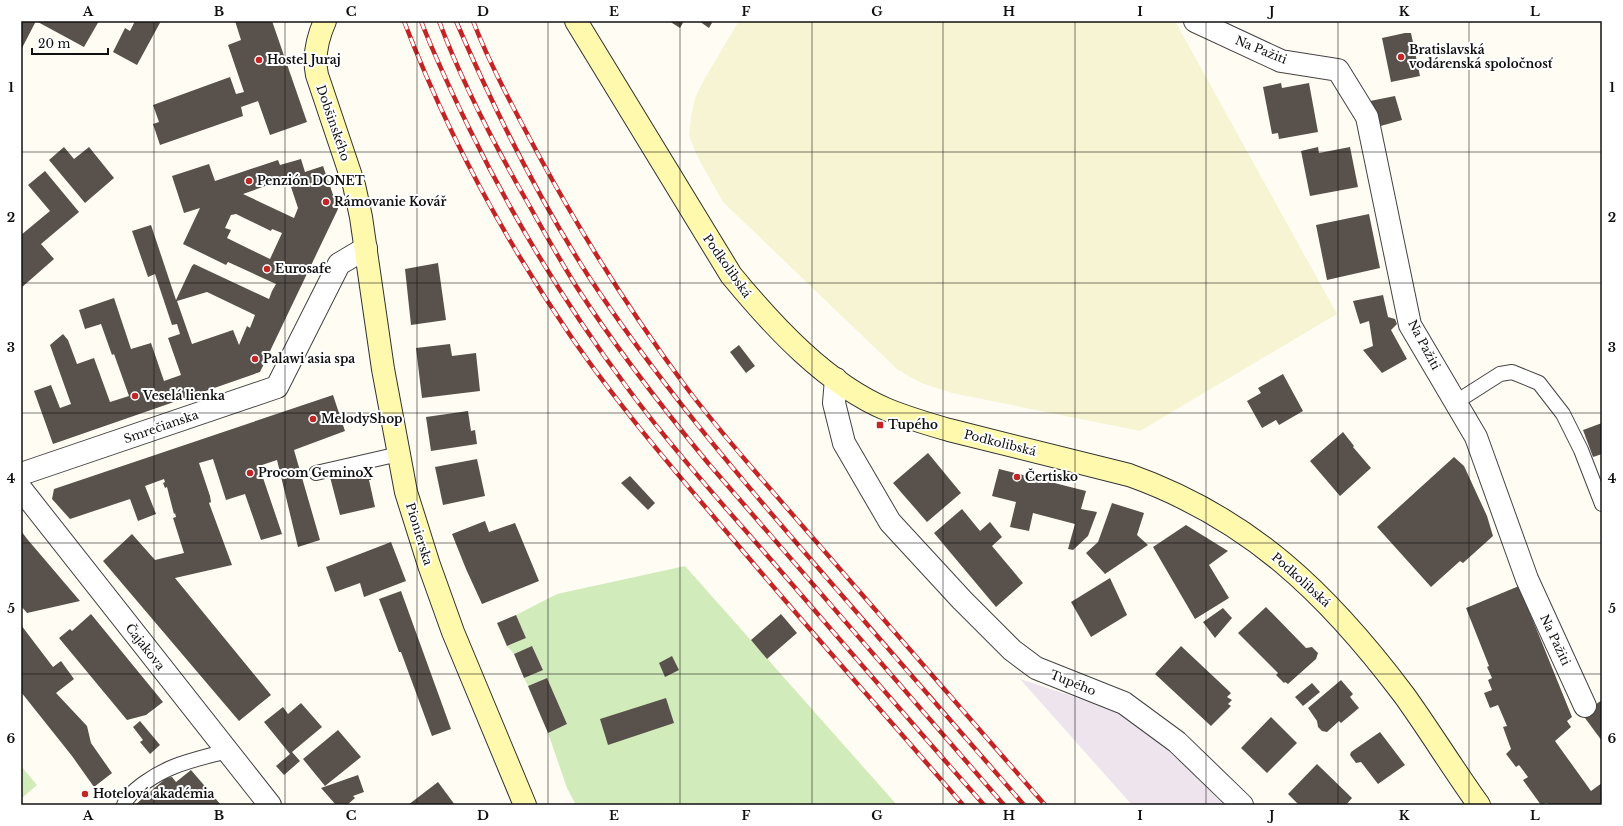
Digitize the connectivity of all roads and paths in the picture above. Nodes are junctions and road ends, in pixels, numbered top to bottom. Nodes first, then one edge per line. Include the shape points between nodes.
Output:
1 (325, 21) edge
2 (576, 21) edge
3 (1195, 21) edge
4 (366, 248) junction
5 (836, 379) junction
6 (1456, 402) junction
7 (399, 454) junction
8 (316, 473) dead end
9 (21, 474) edge
10 (21, 489) edge
11 (1602, 504) edge
12 (1585, 706) dead end
13 (227, 751) junction
14 (124, 805) edge
15 (270, 805) edge
16 (525, 805) edge
17 (1242, 805) edge
18 (1479, 805) edge

1 - 4 street, Dobšinského via 317,43 314,65 354,185
2 - 5 street, Podkolibská via 731,275 758,309 797,348
3 - 6 street, Na Pažiti via 1281,61 1338,70 1367,117 1410,325
4 - 7 street, Pionierska via 383,369
4 - 9 street, Smrečianska via 339,264 277,387
5 - 17 street, Tupého via 834,403 844,442 890,522 962,600 1012,650 1036,668 1124,703 1177,742
5 - 18 street, Podkolibská via 861,396 894,412 949,430 1128,475 1157,485 1230,523 1272,553 1340,616 1404,696
6 - 11 lane via 1500,374 1512,372 1539,383 1566,420
6 - 12 street, Na Pažiti via 1476,437 1527,580
7 - 8 lane
7 - 16 street, Pionierska via 406,492 428,565
10 - 13 street, Čajakova
13 - 14 lane via 173,767 143,784 128,797
13 - 15 street, Čajakova

